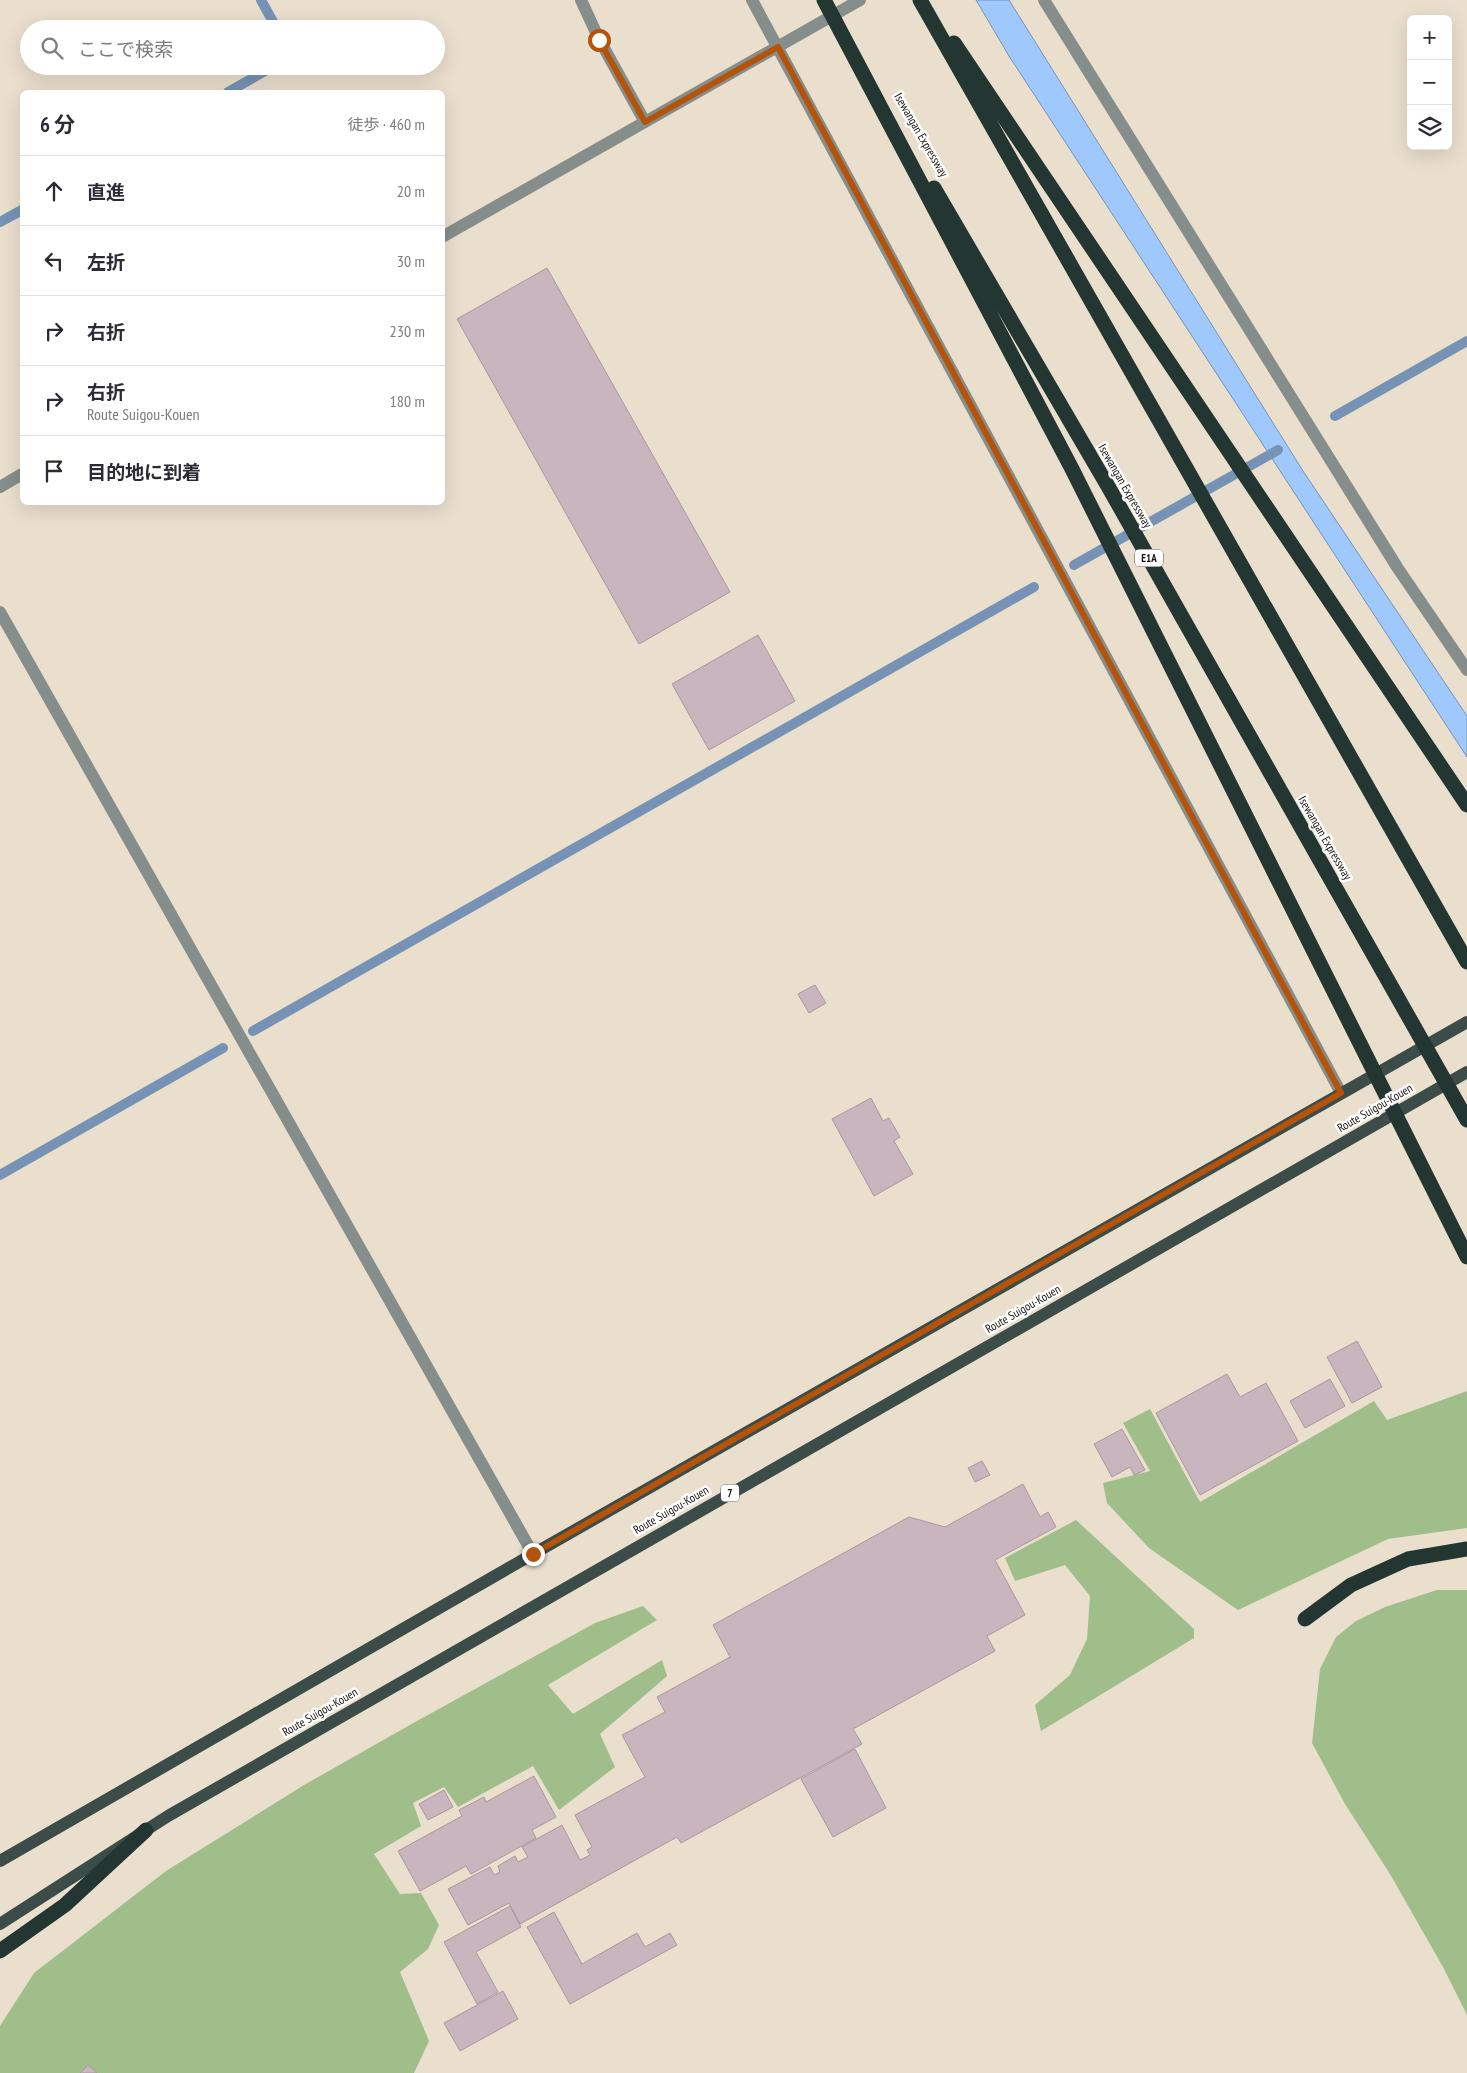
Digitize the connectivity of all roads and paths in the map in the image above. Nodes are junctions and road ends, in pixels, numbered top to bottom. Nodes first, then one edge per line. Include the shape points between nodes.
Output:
1 (580, 0) edge
2 (752, 0) edge
3 (824, 0) edge
4 (860, 0) edge
5 (920, 0) edge
6 (926, 0) edge
7 (1044, 0) edge
8 (778, 47) junction
9 (645, 122) junction
10 (445, 235) edge
11 (20, 475) edge
12 (0, 487) edge
13 (0, 612) edge
14 (1467, 670) edge
15 (1467, 805) edge
16 (1467, 962) edge
17 (1467, 1022) edge
18 (1467, 1072) edge
19 (1341, 1093) junction
20 (1467, 1120) edge
21 (1467, 1257) edge
22 (1467, 1549) edge
23 (533, 1554) junction
24 (1305, 1619) dead end
25 (146, 1830) junction
26 (0, 1861) edge
27 (0, 1924) edge
28 (0, 1951) edge

1 - 9 street
2 - 8 street
3 - 20 highway, Isewangan Expressway / E1A, bridge via 1109,488
3 - 21 highway, bridge via 1071,467
4 - 8 street
5 - 16 highway
6 - 15 highway
7 - 14 street via 1392,558
8 - 9 street
8 - 19 street
9 - 10 street
11 - 12 street
13 - 23 street
17 - 19 main road
18 - 25 main road, Route Suigou-Kouen / 7
19 - 23 main road
22 - 24 highway via 1408,1560 1352,1585
23 - 26 main road
25 - 27 main road, Route Suigou-Kouen / 7
25 - 28 highway via 65,1905

